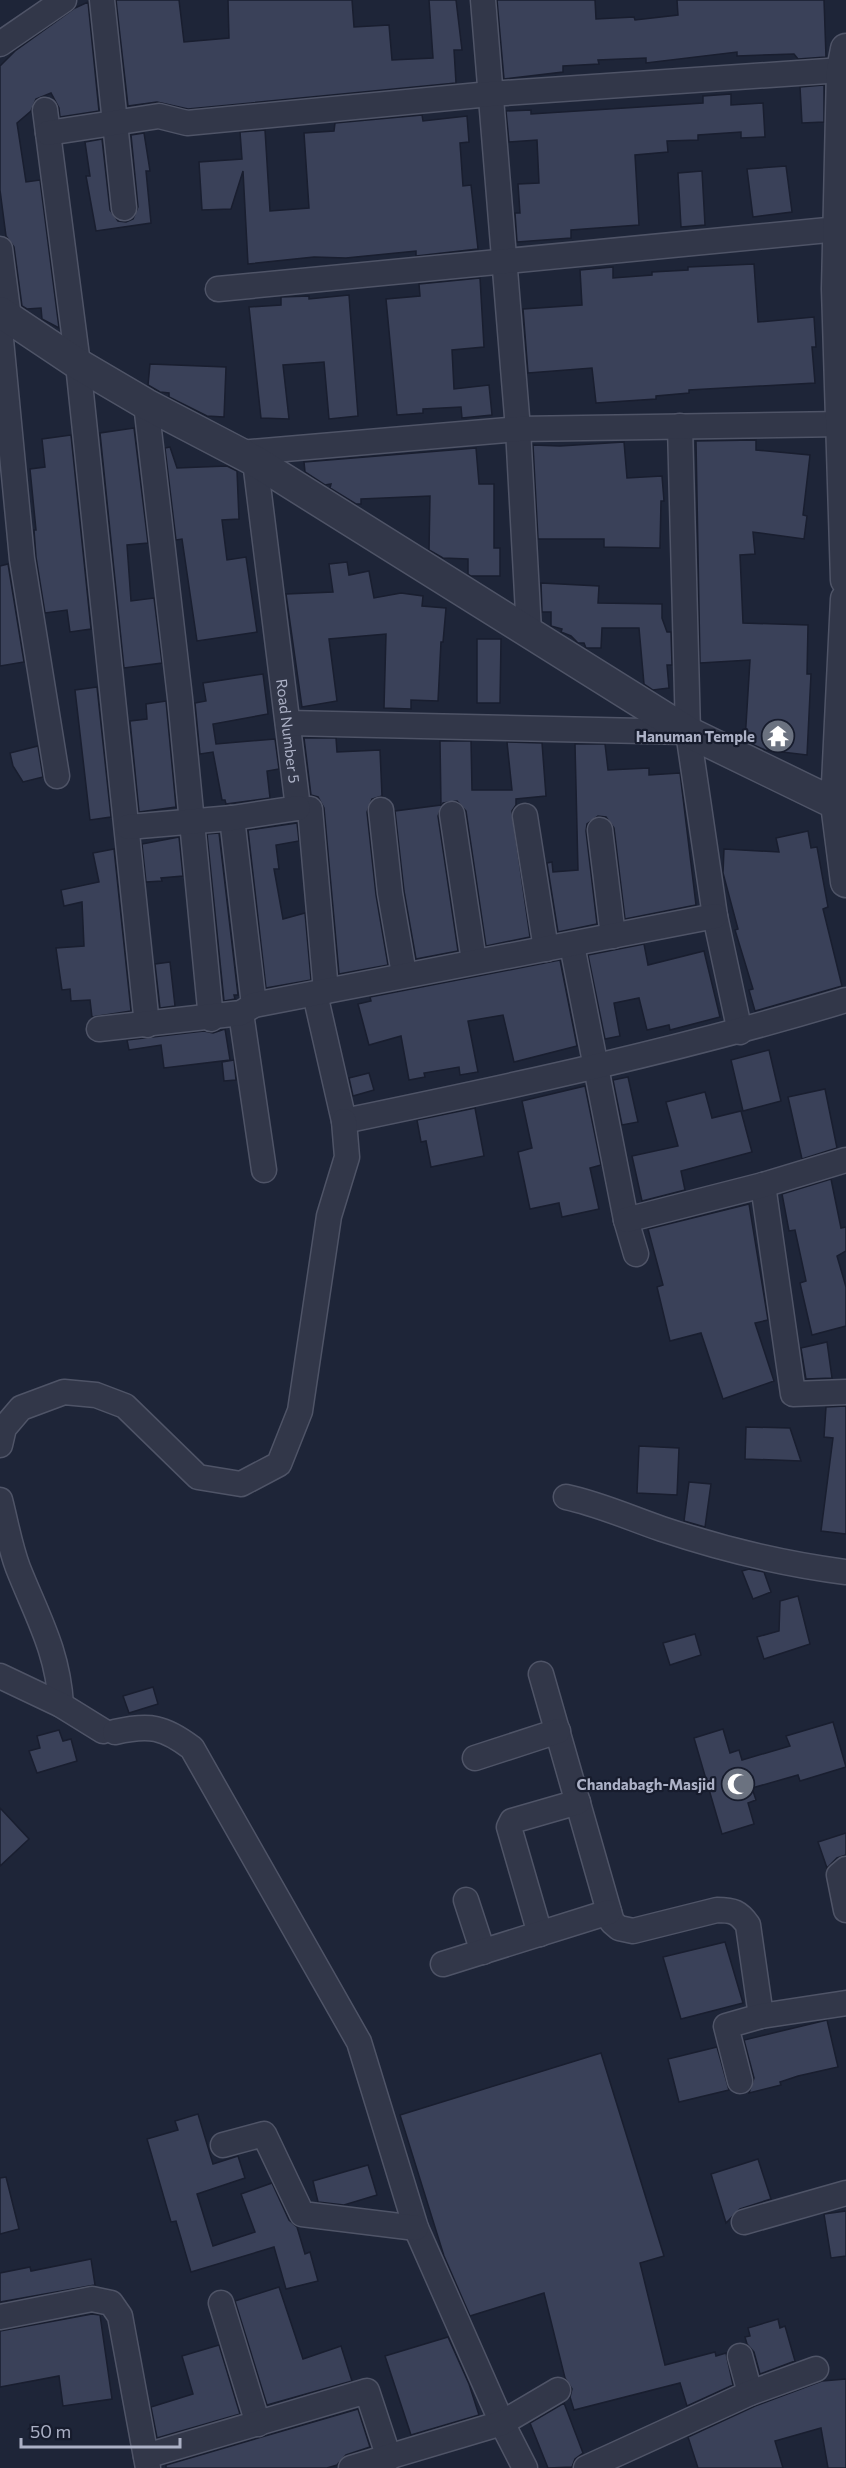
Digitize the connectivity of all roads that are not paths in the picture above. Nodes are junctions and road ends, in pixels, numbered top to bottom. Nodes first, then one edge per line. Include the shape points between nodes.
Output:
1 (64, 0) edge
2 (102, 0) edge
3 (483, 0) edge
4 (0, 44) edge
5 (844, 59) edge
6 (490, 94) junction
7 (115, 123) junction
8 (124, 208) dead end
9 (838, 229) junction
10 (0, 249) edge
11 (503, 262) junction
12 (218, 289) dead end
13 (842, 289) edge
14 (3, 320) edge
15 (78, 364) junction
16 (146, 404) junction
17 (843, 424) junction
18 (680, 426) junction
19 (518, 429) junction
20 (248, 457) junction
21 (11, 560) edge
22 (846, 580) edge
23 (846, 598) edge
24 (529, 631) junction
25 (288, 723) junction
26 (688, 732) junction
27 (57, 776) dead end
28 (836, 804) junction
29 (298, 808) junction
30 (381, 810) dead end
31 (452, 814) dead end
32 (525, 816) dead end
33 (232, 818) junction
34 (192, 821) junction
35 (128, 827) junction
36 (600, 830) dead end
37 (846, 882) edge
38 (715, 916) junction
39 (613, 936) junction
40 (572, 945) junction
41 (546, 949) junction
42 (474, 962) junction
43 (404, 975) junction
44 (321, 992) junction
45 (846, 1000) edge
46 (248, 1009) junction
47 (211, 1019) junction
48 (147, 1025) junction
49 (99, 1029) dead end
50 (740, 1032) junction
51 (596, 1068) junction
52 (344, 1121) junction
53 (846, 1160) edge
54 (264, 1170) dead end
55 (763, 1185) junction
56 (626, 1220) junction
57 (636, 1254) dead end
58 (846, 1392) edge
59 (0, 1445) edge
60 (566, 1497) dead end
61 (0, 1500) edge
62 (846, 1572) edge
63 (541, 1674) dead end
64 (0, 1676) edge
65 (61, 1704) junction
66 (558, 1731) junction
67 (475, 1758) dead end
68 (578, 1802) junction
69 (846, 1869) edge
70 (466, 1900) dead end
71 (846, 1910) edge
72 (609, 1912) junction
73 (540, 1934) junction
74 (483, 1952) junction
75 (443, 1964) dead end
76 (846, 2003) edge
77 (762, 2016) junction
78 (740, 2080) dead end
79 (223, 2145) dead end
80 (846, 2193) edge
81 (744, 2222) dead end
82 (416, 2228) junction
83 (221, 2303) dead end
84 (0, 2317) edge
85 (740, 2356) dead end
86 (816, 2369) dead end
87 (558, 2390) dead end
88 (750, 2393) junction
89 (502, 2423) junction
90 (258, 2424) junction
91 (389, 2458) junction
92 (147, 2462) edge
93 (351, 2468) edge
94 (525, 2468) edge
95 (585, 2468) edge

1 - 4 street
2 - 7 street
3 - 6 street
5 - 6 street
5 - 9 street
6 - 7 street via 187,123 159,116
6 - 11 street
7 - 8 street
7 - 15 street via 46,121
9 - 11 street
9 - 13 street
10 - 14 street
11 - 12 street
11 - 19 street
13 - 17 street
14 - 15 street
14 - 21 street
15 - 16 street
15 - 35 street
16 - 20 street
16 - 34 street
17 - 18 street
17 - 22 street
18 - 19 street
18 - 26 street
19 - 20 street
19 - 24 street
20 - 24 street
20 - 25 street, Road Number 5
21 - 27 street
23 - 28 street
24 - 26 street
25 - 26 street
25 - 29 street, Road Number 5
26 - 28 street
26 - 38 street
28 - 37 street
29 - 33 street
29 - 44 street, Road Number 5 via 310,809
30 - 43 street
31 - 42 street
32 - 41 street
33 - 34 street
33 - 46 street
34 - 35 street
34 - 47 street
35 - 48 street
36 - 39 street
38 - 39 street
38 - 50 street
39 - 40 street
40 - 41 street
40 - 51 street
41 - 42 street
42 - 43 street
43 - 44 street
44 - 46 street
44 - 52 street
45 - 50 street
46 - 47 street
46 - 54 street
47 - 48 street
48 - 49 street
50 - 51 street
51 - 52 street
51 - 56 street
52 - 59 street via 347,1157 330,1216 300,1411 279,1464 241,1484 198,1477 125,1406 96,1395 64,1392 21,1408 3,1428
53 - 55 street
55 - 56 street
55 - 58 street via 793,1395
56 - 57 street
60 - 62 street via 748,1555
61 - 65 street via 17,1567 42,1619 54,1659
63 - 66 street
64 - 65 street
65 - 82 street via 109,1731 161,1728 192,1748 359,2042
66 - 67 street
66 - 68 street
68 - 72 street
68 - 73 street via 512,1821 509,1827
69 - 71 street via 839,1875
70 - 74 street
72 - 73 street
72 - 77 street via 619,1928 633,1931 717,1910 740,1913 747,1925
73 - 74 street
74 - 75 street
76 - 77 street
77 - 78 street via 726,2026
79 - 82 street via 264,2134 302,2214
80 - 81 street
82 - 89 street
83 - 90 street
84 - 92 street via 92,2299 111,2303 120,2316
85 - 88 street
86 - 88 street
87 - 89 street
88 - 95 street
89 - 91 street
89 - 94 street
90 - 91 street via 367,2391
90 - 92 street
91 - 93 street

